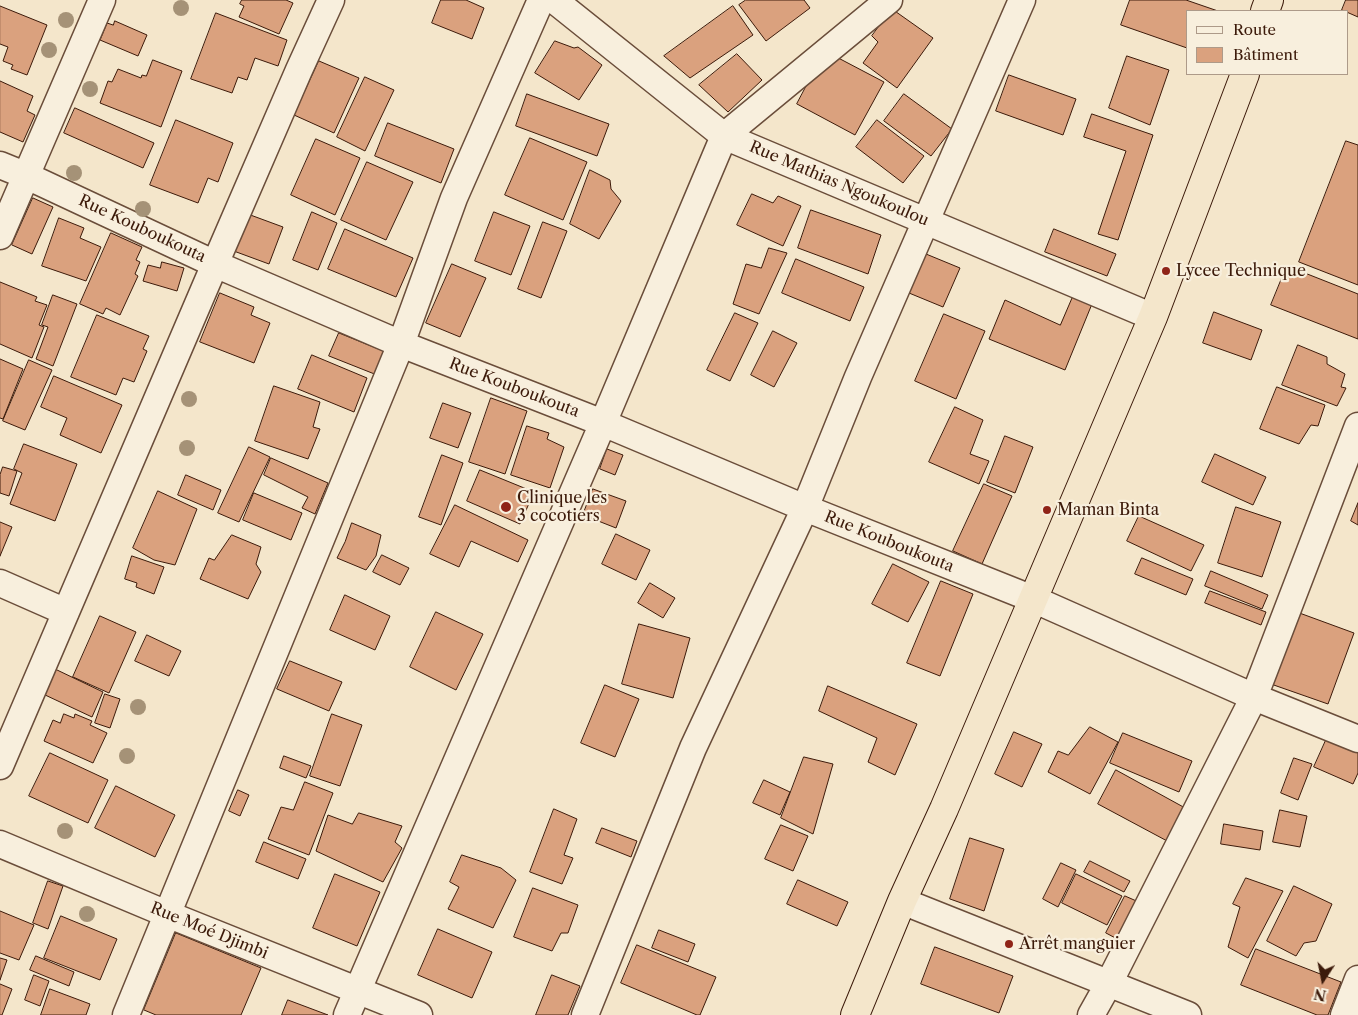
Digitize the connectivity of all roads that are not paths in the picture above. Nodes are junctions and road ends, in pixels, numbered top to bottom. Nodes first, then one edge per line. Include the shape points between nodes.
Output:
1 (102, 0) edge
2 (331, 0) edge
3 (541, 0) edge
4 (554, 0) edge
5 (890, 0) edge
6 (1022, 0) edge
7 (1244, 75) edge
8 (724, 136) junction
9 (0, 165) edge
10 (27, 176) junction
11 (926, 220) junction
12 (0, 236) edge
13 (215, 264) junction
14 (1153, 317) junction
15 (401, 344) junction
16 (602, 423) junction
17 (1358, 426) edge
18 (805, 508) junction
19 (0, 583) edge
20 (1033, 599) junction
21 (66, 612) junction
22 (1254, 697) junction
23 (1358, 739) edge
24 (0, 766) edge
25 (0, 844) edge
26 (902, 901) junction
27 (167, 914) junction
28 (1358, 979) edge
29 (1109, 983) junction
30 (357, 990) junction
31 (126, 1015) edge
32 (348, 1015) edge
33 (419, 1015) edge
34 (585, 1015) edge
35 (855, 1015) edge
36 (1091, 1015) edge
37 (1188, 1015) edge
38 (1344, 1015) edge

1 - 10 street
2 - 13 street
3 - 15 street via 454,198
4 - 8 street, Rue Mathias Ngoukoulou
5 - 8 street
6 - 11 street
7 - 14 highway
8 - 11 street, Rue Mathias Ngoukoulou
8 - 16 street
9 - 10 street, Rue Kouboukouta
10 - 12 street
10 - 13 street, Rue Kouboukouta
11 - 14 street, Rue Mathias Ngoukoulou
11 - 18 street
13 - 15 street, Rue Kouboukouta
13 - 21 street
14 - 20 highway
15 - 16 street, Rue Kouboukouta
15 - 27 street
16 - 18 street, Rue Kouboukouta
16 - 30 street
17 - 22 street
18 - 20 street, Rue Kouboukouta
18 - 34 street via 693,748
19 - 21 street
20 - 22 street, Rue Kouboukouta
20 - 26 highway
21 - 24 street
22 - 23 street, Rue Kouboukouta
22 - 29 street
25 - 27 street, Rue Moé Djimbi
26 - 29 street
26 - 35 highway
27 - 30 street, Rue Moé Djimbi
27 - 31 street
28 - 38 street
29 - 36 street
29 - 37 street
30 - 32 street
30 - 33 street, Rue Moé Djimbi

